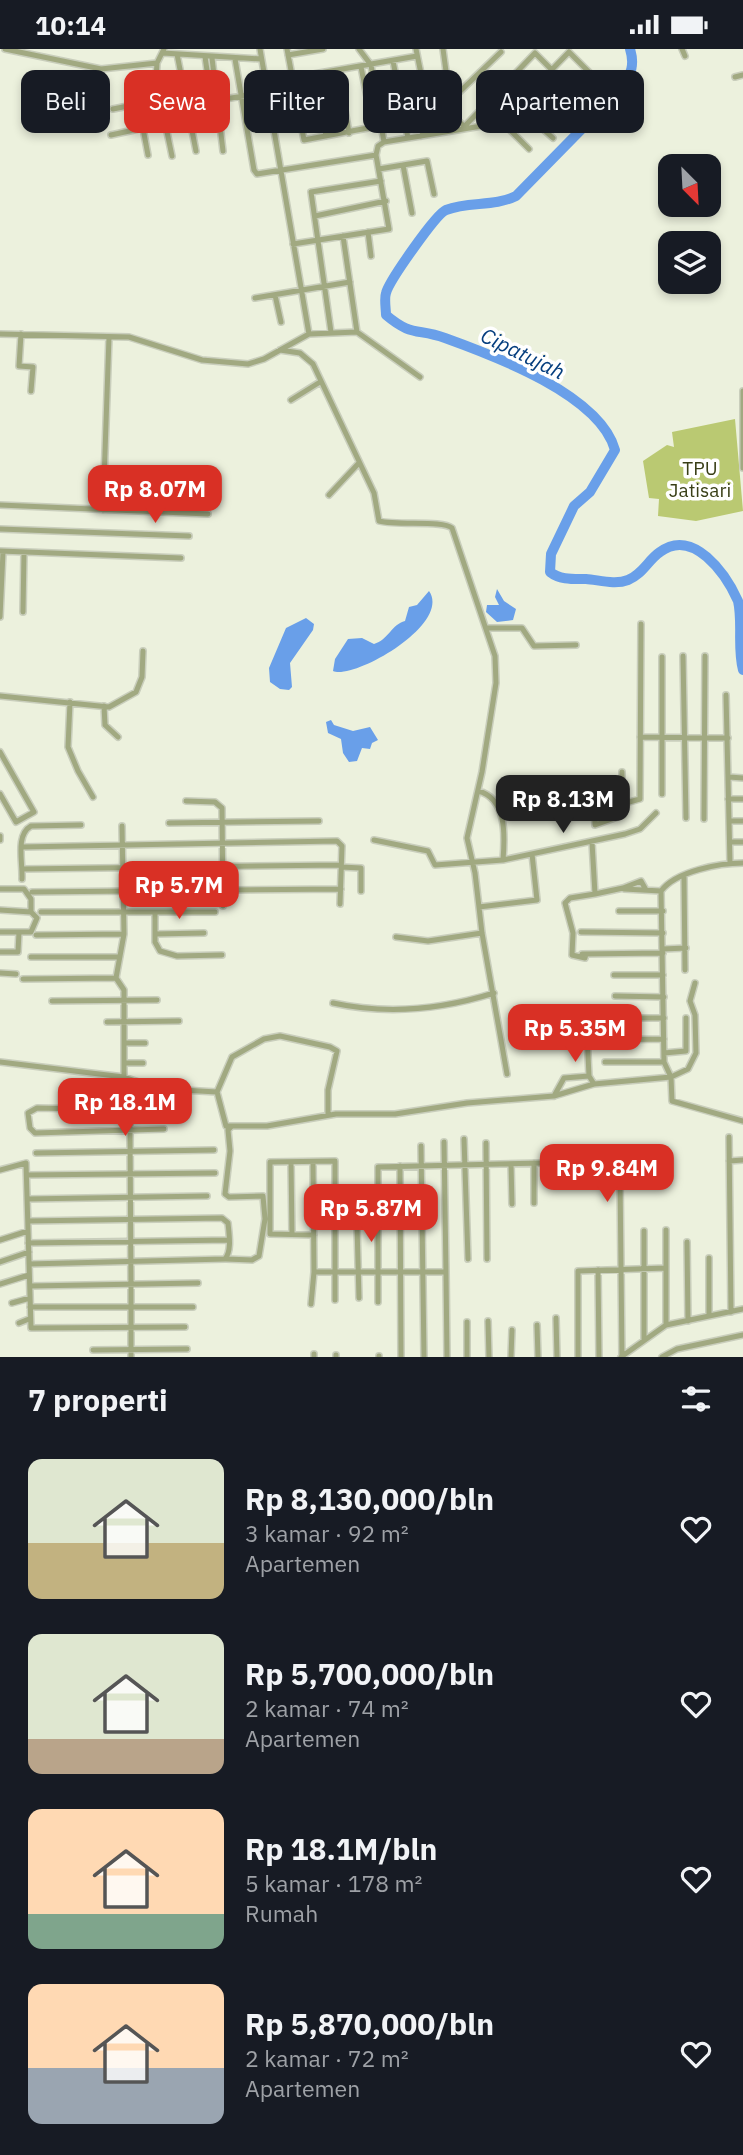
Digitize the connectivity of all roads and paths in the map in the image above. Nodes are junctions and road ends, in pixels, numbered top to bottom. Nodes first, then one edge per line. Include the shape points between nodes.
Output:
1 (5, 49) edge
2 (219, 49) edge
3 (260, 49) edge
4 (323, 49) edge
5 (359, 49) edge
6 (443, 49) edge
7 (682, 49) edge
8 (164, 51) edge
9 (288, 52) edge
10 (416, 52) edge
11 (501, 53) dead end
12 (177, 54) junction
13 (685, 56) dead end
14 (212, 58) junction
15 (234, 59) junction
16 (261, 59) junction
17 (393, 61) junction
18 (157, 63) junction
19 (371, 65) junction
20 (362, 67) junction
21 (552, 69) joint
22 (157, 70) edge
23 (180, 70) edge
24 (213, 70) edge
25 (263, 70) edge
26 (290, 70) edge
27 (344, 70) edge
28 (420, 70) edge
29 (446, 70) edge
30 (587, 70) edge
31 (743, 75) edge
32 (735, 77) dead end
33 (462, 90) edge
34 (244, 96) edge
35 (241, 97) junction
36 (230, 98) edge
37 (124, 107) edge
38 (113, 109) dead end
39 (476, 126) edge
40 (463, 128) junction
41 (124, 132) edge
42 (144, 133) edge
43 (167, 133) edge
44 (192, 133) edge
45 (220, 133) edge
46 (275, 133) edge
47 (301, 133) edge
48 (325, 133) edge
49 (349, 133) joint
50 (423, 133) edge
51 (513, 133) edge
52 (547, 133) edge
53 (111, 135) dead end
54 (326, 136) junction
55 (421, 136) junction
56 (408, 138) junction
57 (553, 138) dead end
58 (384, 142) junction
59 (529, 149) dead end
60 (196, 151) dead end
61 (223, 151) dead end
62 (148, 155) dead end
63 (376, 155) junction
64 (172, 156) dead end
65 (403, 165) junction
66 (379, 169) junction
67 (281, 171) junction
68 (381, 181) junction
69 (434, 194) dead end
70 (386, 201) junction
71 (412, 213) dead end
72 (315, 216) junction
73 (368, 232) junction
74 (343, 236) junction
75 (320, 240) junction
76 (293, 244) junction
77 (371, 256) dead end
78 (351, 282) junction
79 (326, 286) junction
80 (300, 291) junction
81 (275, 295) junction
82 (255, 298) dead end
83 (281, 322) dead end
84 (331, 332) junction
85 (357, 332) junction
86 (0, 334) edge
87 (21, 334) junction
88 (309, 334) junction
89 (109, 337) junction
90 (280, 350) junction
91 (420, 377) dead end
92 (320, 382) junction
93 (31, 391) dead end
94 (743, 391) edge
95 (291, 400) dead end
96 (358, 464) junction
97 (743, 468) edge
98 (329, 495) dead end
99 (0, 505) edge
100 (103, 510) junction
101 (208, 514) dead end
102 (0, 529) edge
103 (189, 536) dead end
104 (1, 552) edge
105 (24, 552) junction
106 (181, 558) dead end
107 (23, 612) dead end
108 (0, 617) edge
109 (641, 624) dead end
110 (488, 628) junction
111 (576, 645) dead end
112 (143, 651) dead end
113 (683, 656) dead end
114 (705, 656) dead end
115 (662, 657) dead end
116 (0, 695) edge
117 (726, 695) dead end
118 (70, 702) junction
119 (104, 706) junction
120 (118, 737) dead end
121 (640, 737) junction
122 (662, 737) junction
123 (705, 737) junction
124 (687, 738) junction
125 (728, 739) junction
126 (0, 752) edge
127 (8, 767) junction
128 (0, 772) edge
129 (622, 772) dead end
130 (729, 777) junction
131 (743, 778) edge
132 (478, 791) junction
133 (0, 794) edge
134 (662, 794) dead end
135 (93, 797) dead end
136 (594, 797) dead end
137 (728, 799) junction
138 (743, 799) edge
139 (186, 801) dead end
140 (622, 804) junction
141 (656, 813) dead end
142 (686, 818) dead end
143 (704, 819) dead end
144 (319, 821) dead end
145 (731, 821) junction
146 (743, 821) edge
147 (222, 822) junction
148 (169, 823) dead end
149 (82, 825) dead end
150 (122, 826) dead end
151 (373, 840) dead end
152 (592, 842) junction
153 (730, 842) junction
154 (743, 842) edge
155 (223, 844) junction
156 (123, 846) junction
157 (22, 847) junction
158 (532, 855) junction
159 (503, 860) junction
160 (730, 863) junction
161 (743, 863) edge
162 (474, 864) junction
163 (341, 866) junction
164 (223, 867) junction
165 (22, 869) junction
166 (124, 869) junction
167 (684, 877) junction
168 (22, 879) dead end
169 (0, 888) edge
170 (341, 889) junction
171 (223, 890) junction
172 (125, 891) junction
173 (361, 891) dead end
174 (662, 891) junction
175 (32, 892) dead end
176 (596, 894) junction
177 (340, 904) dead end
178 (223, 906) dead end
179 (479, 907) junction
180 (0, 910) edge
181 (619, 911) dead end
182 (663, 911) junction
183 (31, 912) junction
184 (41, 912) dead end
185 (155, 912) junction
186 (215, 912) dead end
187 (124, 913) junction
188 (0, 932) edge
189 (19, 932) junction
190 (581, 932) dead end
191 (204, 933) dead end
192 (482, 933) junction
193 (663, 933) junction
194 (124, 934) junction
195 (155, 934) junction
196 (36, 935) dead end
197 (396, 937) dead end
198 (685, 948) junction
199 (663, 951) junction
200 (0, 952) edge
201 (222, 955) dead end
202 (31, 957) dead end
203 (119, 957) junction
204 (685, 970) dead end
205 (0, 973) edge
206 (16, 974) dead end
207 (614, 975) dead end
208 (663, 975) junction
209 (116, 978) junction
210 (23, 979) dead end
211 (695, 983) dead end
212 (494, 993) junction
213 (615, 996) dead end
214 (664, 997) junction
215 (123, 1000) junction
216 (157, 1000) dead end
217 (52, 1001) dead end
218 (333, 1003) dead end
219 (616, 1018) dead end
220 (664, 1018) junction
221 (686, 1018) dead end
222 (122, 1021) junction
223 (179, 1021) dead end
224 (107, 1022) dead end
225 (587, 1034) dead end
226 (664, 1039) junction
227 (603, 1040) dead end
228 (124, 1043) junction
229 (145, 1043) dead end
230 (664, 1053) junction
231 (0, 1062) edge
232 (605, 1062) dead end
233 (664, 1062) junction
234 (124, 1063) junction
235 (143, 1063) dead end
236 (507, 1074) dead end
237 (589, 1076) junction
238 (124, 1077) junction
239 (671, 1077) junction
240 (594, 1084) junction
241 (168, 1088) junction
242 (217, 1092) junction
243 (554, 1095) junction
244 (130, 1110) junction
245 (328, 1115) junction
246 (743, 1121) edge
247 (231, 1127) junction
248 (164, 1129) dead end
249 (130, 1131) junction
250 (729, 1137) dead end
251 (464, 1139) dead end
252 (444, 1142) dead end
253 (486, 1143) dead end
254 (421, 1146) dead end
255 (214, 1150) dead end
256 (130, 1151) junction
257 (36, 1153) dead end
258 (743, 1160) edge
259 (729, 1161) junction
260 (291, 1162) junction
261 (313, 1162) junction
262 (534, 1163) junction
263 (543, 1163) dead end
264 (511, 1164) junction
265 (421, 1165) junction
266 (444, 1165) junction
267 (465, 1165) junction
268 (487, 1165) junction
269 (400, 1166) junction
270 (0, 1170) edge
271 (215, 1173) dead end
272 (27, 1175) junction
273 (131, 1175) junction
274 (620, 1177) dead end
275 (356, 1190) dead end
276 (207, 1196) dead end
277 (131, 1197) junction
278 (27, 1199) junction
279 (534, 1203) dead end
280 (512, 1204) dead end
281 (28, 1221) junction
282 (131, 1221) junction
283 (28, 1230) junction
284 (644, 1230) dead end
285 (666, 1230) dead end
286 (292, 1234) junction
287 (314, 1235) junction
288 (0, 1240) edge
289 (229, 1240) junction
290 (687, 1242) dead end
291 (28, 1243) junction
292 (131, 1243) junction
293 (29, 1252) junction
294 (709, 1258) dead end
295 (225, 1259) junction
296 (468, 1259) dead end
297 (487, 1259) dead end
298 (0, 1262) edge
299 (131, 1263) junction
300 (29, 1264) junction
301 (621, 1268) junction
302 (644, 1268) junction
303 (666, 1268) junction
304 (598, 1270) junction
305 (314, 1272) junction
306 (337, 1272) junction
307 (379, 1272) junction
308 (401, 1272) junction
309 (424, 1272) junction
310 (446, 1272) junction
311 (359, 1273) junction
312 (29, 1275) junction
313 (198, 1283) dead end
314 (0, 1285) edge
315 (131, 1285) junction
316 (30, 1286) junction
317 (30, 1298) junction
318 (359, 1298) dead end
319 (335, 1300) dead end
320 (378, 1302) dead end
321 (12, 1303) dead end
322 (312, 1304) dead end
323 (30, 1307) junction
324 (133, 1307) junction
325 (193, 1307) dead end
326 (743, 1309) edge
327 (731, 1312) junction
328 (709, 1316) junction
329 (555, 1318) dead end
330 (29, 1319) junction
331 (488, 1321) dead end
332 (688, 1321) junction
333 (467, 1322) dead end
334 (19, 1323) dead end
335 (537, 1325) dead end
336 (666, 1325) junction
337 (185, 1327) dead end
338 (132, 1329) junction
339 (512, 1330) dead end
340 (743, 1335) edge
341 (644, 1340) junction
342 (132, 1349) junction
343 (187, 1349) dead end
344 (93, 1350) dead end
345 (131, 1357) edge
346 (401, 1357) edge
347 (424, 1357) edge
348 (447, 1357) edge
349 (467, 1357) edge
350 (489, 1357) edge
351 (511, 1357) edge
352 (538, 1357) edge
353 (557, 1357) edge
354 (578, 1357) edge
355 (599, 1357) edge
356 (622, 1357) edge
357 (662, 1357) edge

1 - 18 street via 101,69
2 - 14 street
3 - 16 street
4 - 9 street
5 - 19 street
6 - 29 street
7 - 13 street
8 - 12 street
8 - 18 street
9 - 26 street
10 - 17 street
10 - 28 street
11 - 33 street
12 - 14 street
12 - 23 street
14 - 15 street
14 - 24 street
15 - 16 street
15 - 35 street
16 - 25 street
17 - 19 street
17 - 56 street
18 - 22 street
19 - 20 street
19 - 58 street
20 - 27 street
20 - 49 street via 373,126
21 - 30 street via 570,52
21 - 40 street via 535,53
31 - 32 street
34 - 35 street
35 - 36 street
35 - 67 street via 254,172
37 - 38 street
39 - 40 street
40 - 55 street
41 - 53 street
42 - 62 street
43 - 64 street
44 - 60 street
45 - 61 street
46 - 67 street
47 - 54 street via 302,139
48 - 54 street
49 - 54 street
50 - 55 street
51 - 59 street
52 - 57 street
55 - 56 street
56 - 58 street
58 - 63 street
63 - 66 street
63 - 67 street
65 - 66 street
65 - 69 street via 427,161
65 - 71 street
66 - 68 street
67 - 76 street
68 - 70 street
68 - 72 street via 313,191
70 - 72 street
70 - 73 street via 390,229
72 - 75 street
73 - 74 street
73 - 77 street
74 - 75 street
74 - 78 street
75 - 76 street
75 - 79 street
76 - 80 street
78 - 79 street
78 - 85 street
79 - 80 street
79 - 84 street
80 - 81 street
80 - 88 street
81 - 82 street
81 - 83 street
84 - 85 street
84 - 88 street
85 - 91 street
86 - 87 street
87 - 89 street
87 - 93 street via 19,366 33,367
88 - 90 street
89 - 90 street via 138,338 216,363 253,363
89 - 100 street
90 - 92 street via 307,357
92 - 95 street
92 - 96 street
94 - 97 street
96 - 98 street
96 - 110 street via 374,493 380,521 452,528
99 - 100 street
100 - 101 street
102 - 103 street
104 - 105 street
104 - 108 street
105 - 106 street
105 - 107 street
109 - 121 street
110 - 111 street via 523,628 534,646
110 - 132 street via 497,676
112 - 119 street via 136,692
113 - 124 street
114 - 123 street
115 - 122 street
116 - 118 street
117 - 125 street
118 - 119 street
118 - 135 street via 68,747
119 - 120 street via 106,726
121 - 122 street
121 - 140 street via 640,799
122 - 124 street
122 - 134 street
123 - 124 street
123 - 125 street
123 - 143 street
124 - 142 street
125 - 130 street
126 - 127 street
127 - 128 street
127 - 133 street via 34,813 16,823
129 - 140 street
130 - 131 street
130 - 137 street
132 - 159 street via 496,801 503,825
132 - 162 street via 467,835
136 - 140 street via 595,825 623,815
137 - 138 street
137 - 145 street
139 - 147 street via 220,804
141 - 152 street via 631,833
144 - 147 street
145 - 146 street
145 - 153 street
147 - 148 street
147 - 155 street
149 - 157 street via 31,826 23,833
150 - 156 street
151 - 162 street via 428,851 435,865
152 - 158 street
152 - 176 street
153 - 154 street
153 - 160 street
155 - 156 street
155 - 163 street via 337,841 342,846
155 - 164 street
156 - 157 street
156 - 166 street
157 - 165 street
158 - 159 street
158 - 179 street via 537,900
159 - 162 street
160 - 161 street
160 - 167 street
162 - 179 street
163 - 164 street
163 - 170 street
163 - 173 street via 361,868
164 - 166 street
164 - 171 street
165 - 166 street
165 - 168 street
166 - 172 street
167 - 174 street
167 - 198 street
169 - 183 street via 24,889 31,899
170 - 171 street
170 - 177 street
171 - 172 street
171 - 178 street
172 - 175 street
172 - 187 street
174 - 176 street via 623,888
174 - 182 street
176 - 199 street via 565,903 573,933 572,955 584,958 584,954
179 - 192 street
180 - 183 street
181 - 182 street
182 - 193 street
183 - 189 street via 37,918 34,929
184 - 187 street
185 - 186 street
185 - 187 street
185 - 195 street
187 - 194 street
188 - 189 street
189 - 200 street via 18,952
190 - 193 street
191 - 195 street
192 - 197 street via 428,941
192 - 212 street
193 - 199 street
194 - 196 street
194 - 203 street
195 - 201 street via 158,949 169,955
198 - 199 street
198 - 204 street
199 - 208 street
202 - 203 street
203 - 209 street
205 - 206 street
207 - 208 street
208 - 214 street
209 - 210 street
209 - 215 street via 124,990
211 - 239 street via 690,1001 696,1053 688,1069
212 - 218 street via 416,1010 378,1011
212 - 236 street
213 - 214 street
214 - 220 street
215 - 216 street
215 - 217 street
215 - 222 street
219 - 220 street
220 - 226 street
221 - 230 street via 686,1051
222 - 223 street
222 - 224 street
222 - 228 street
225 - 237 street
226 - 227 street
226 - 230 street
228 - 229 street
228 - 234 street
230 - 233 street
231 - 238 street
232 - 233 street
233 - 239 street
234 - 235 street
234 - 238 street
237 - 240 street
237 - 243 street via 564,1078
238 - 241 street
239 - 240 street
239 - 246 street via 673,1102
240 - 243 street
241 - 242 street
241 - 244 street via 160,1108
242 - 245 street via 232,1057 264,1039 288,1037 337,1051
242 - 247 street via 223,1122
243 - 245 street via 396,1114
244 - 249 street
244 - 249 street via 37,1108 28,1114 30,1130 35,1132
245 - 247 street via 279,1125
247 - 295 street via 225,1194 263,1196 265,1219 259,1256
248 - 249 street
249 - 256 street
250 - 259 street
251 - 267 street
252 - 266 street
253 - 268 street
254 - 265 street
255 - 256 street
256 - 257 street
256 - 273 street
258 - 259 street
259 - 327 street
260 - 261 street
260 - 286 street
260 - 286 street via 270,1162 270,1234
261 - 287 street
261 - 306 street via 335,1161
262 - 263 street
262 - 264 street
262 - 279 street
264 - 268 street
264 - 280 street
265 - 266 street
265 - 269 street
265 - 309 street
266 - 267 street
266 - 310 street
267 - 268 street
267 - 296 street
268 - 297 street
269 - 307 street via 377,1170
269 - 308 street
270 - 272 street via 24,1162
271 - 273 street
272 - 273 street
272 - 278 street
273 - 277 street
274 - 301 street
275 - 311 street
276 - 277 street
277 - 278 street
277 - 282 street
278 - 281 street
281 - 282 street
281 - 283 street
282 - 289 street via 222,1218 228,1223
282 - 292 street
283 - 288 street
283 - 291 street
284 - 302 street
285 - 303 street
286 - 287 street
287 - 305 street
289 - 292 street
289 - 295 street
290 - 332 street
291 - 292 street
291 - 293 street
292 - 299 street
293 - 298 street
293 - 300 street
294 - 328 street
295 - 299 street
299 - 300 street
299 - 315 street
300 - 312 street
301 - 302 street
301 - 304 street
301 - 356 street
302 - 303 street
302 - 341 street
303 - 336 street
304 - 354 street via 578,1272
304 - 355 street
305 - 306 street
305 - 322 street
306 - 311 street
306 - 319 street
307 - 308 street
307 - 311 street
307 - 320 street
308 - 309 street
308 - 346 street
309 - 310 street
309 - 347 street
310 - 348 street
311 - 318 street
312 - 314 street
312 - 316 street
313 - 315 street
315 - 316 street
315 - 324 street
316 - 317 street
317 - 321 street
317 - 323 street
323 - 324 street
323 - 330 street
324 - 325 street
324 - 338 street
326 - 327 street
327 - 328 street
328 - 332 street
329 - 353 street
330 - 334 street
330 - 338 street via 33,1329
331 - 350 street
332 - 336 street
333 - 349 street
335 - 352 street
336 - 341 street
337 - 338 street
338 - 342 street
339 - 351 street
340 - 357 street via 673,1350
341 - 356 street
342 - 343 street
342 - 344 street
342 - 345 street

